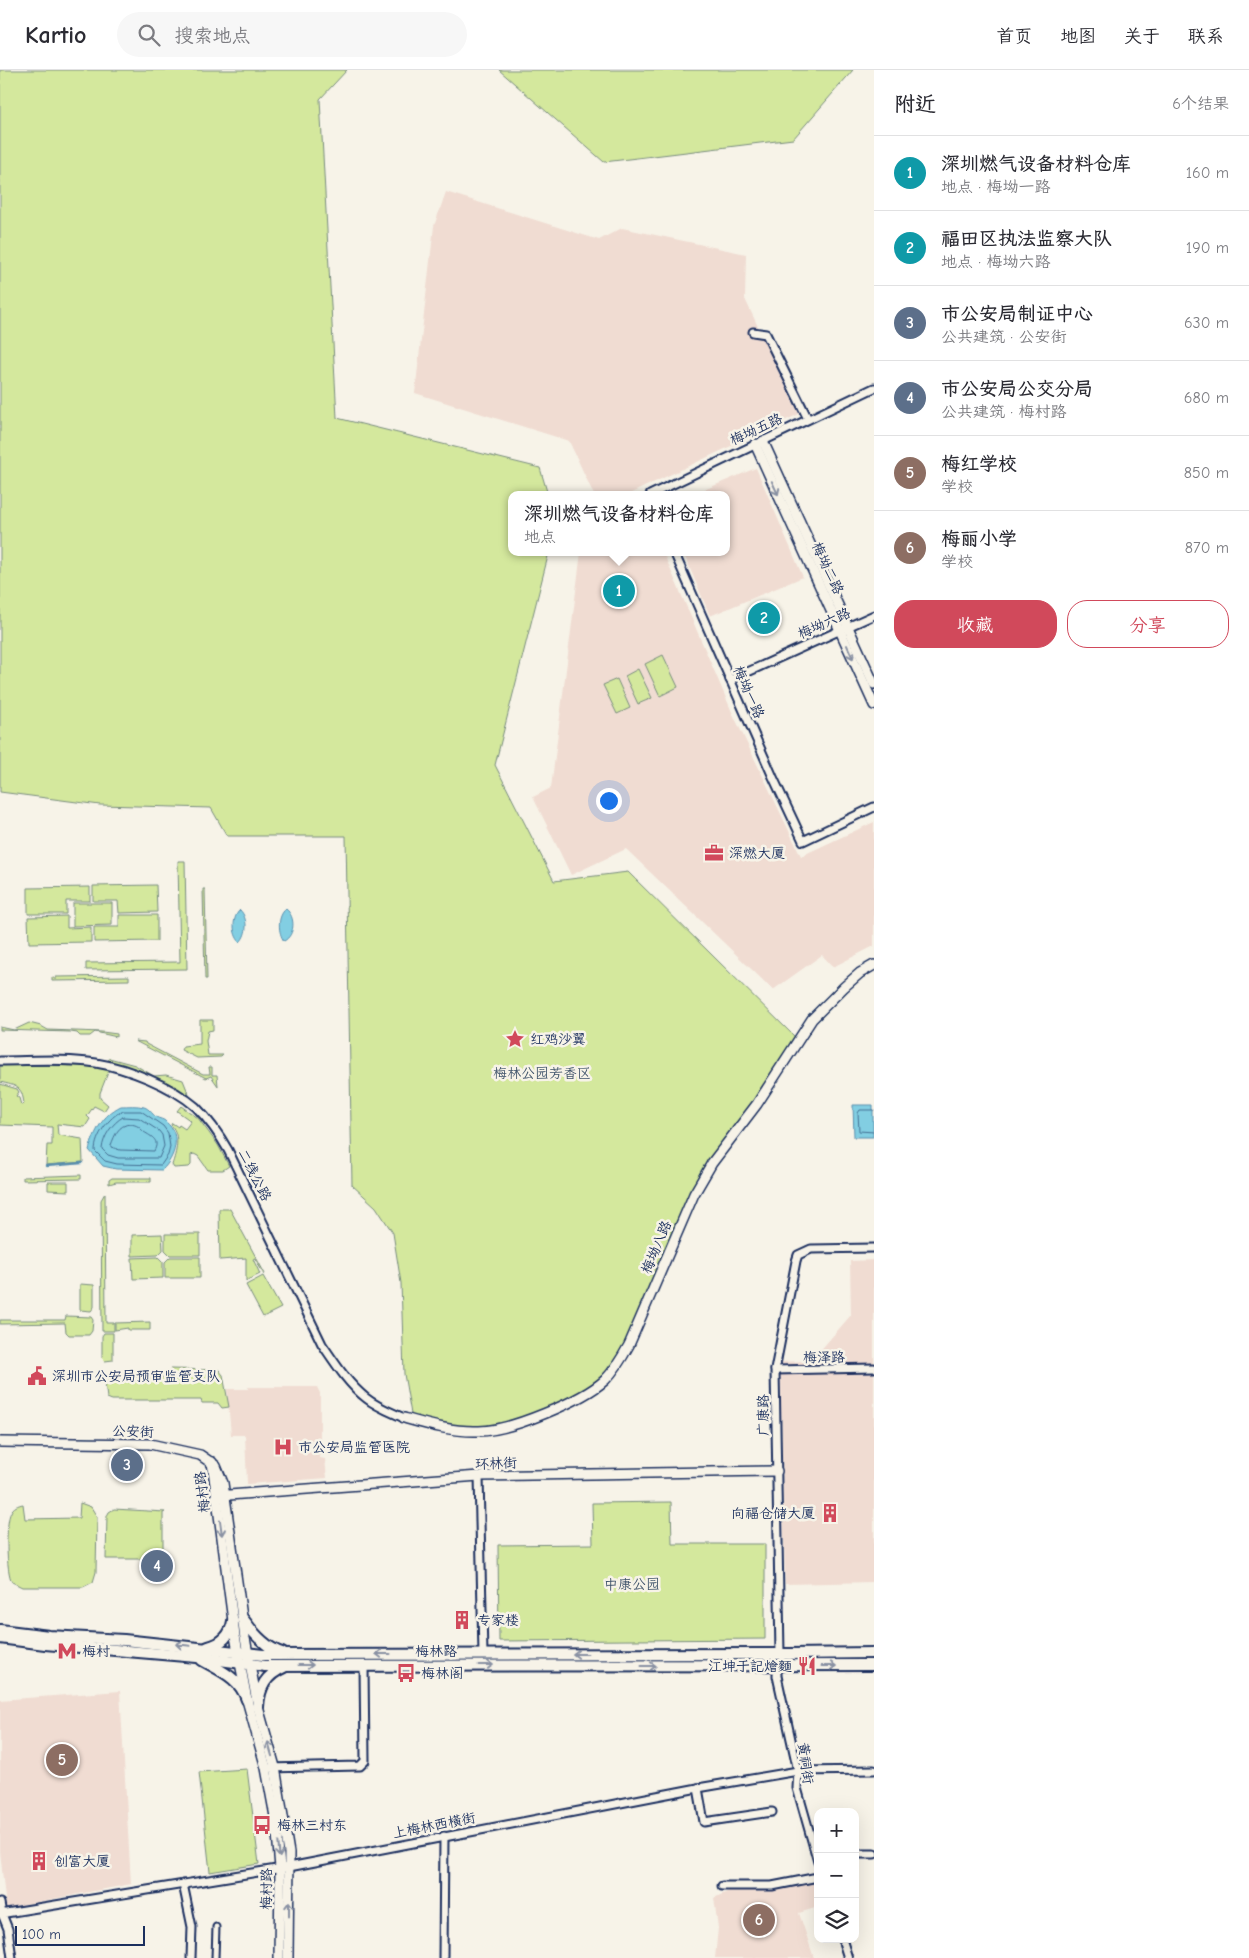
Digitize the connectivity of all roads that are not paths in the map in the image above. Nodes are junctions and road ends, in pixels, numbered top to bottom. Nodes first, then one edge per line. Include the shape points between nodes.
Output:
1 (753, 332) dead end
2 (874, 388) edge
3 (808, 419) junction
4 (759, 442) junction
5 (655, 491) edge
6 (676, 556) edge
7 (874, 615) edge
8 (844, 628) junction
9 (730, 680) junction
10 (874, 684) edge
11 (874, 705) edge
12 (874, 807) edge
13 (874, 965) edge
14 (0, 1060) edge
15 (874, 1248) edge
16 (874, 1368) edge
17 (775, 1370) junction
18 (404, 1418) joint
19 (0, 1442) edge
20 (48, 1444) junction
21 (0, 1447) edge
22 (212, 1462) joint
23 (776, 1471) junction
24 (479, 1476) junction
25 (221, 1496) junction
26 (238, 1620) junction
27 (0, 1630) edge
28 (0, 1638) edge
29 (199, 1652) junction
30 (874, 1653) edge
31 (483, 1654) junction
32 (780, 1654) junction
33 (244, 1658) junction
34 (288, 1660) junction
35 (364, 1665) junction
36 (874, 1665) edge
37 (777, 1666) junction
38 (247, 1700) junction
39 (258, 1707) junction
40 (271, 1768) junction
41 (874, 1770) edge
42 (798, 1771) junction
43 (698, 1788) junction
44 (772, 1812) dead end
45 (444, 1836) junction
46 (817, 1853) edge
47 (859, 1854) edge
48 (874, 1854) edge
49 (285, 1868) junction
50 (814, 1877) edge
51 (183, 1884) junction
52 (722, 1886) dead end
53 (0, 1903) edge
54 (1, 1914) edge
55 (216, 1927) dead end
56 (843, 1943) edge
57 (12, 1958) edge
58 (191, 1958) edge
59 (215, 1958) edge
60 (279, 1958) edge
61 (288, 1958) edge
62 (443, 1958) edge
63 (848, 1958) edge

1 - 3 street via 766,334
2 - 3 street, 梅坳五路
3 - 4 street, 梅坳五路
4 - 5 street, 梅坳五路
4 - 8 street, 梅坳二路
6 - 9 street, 梅坳一路
7 - 8 street, 梅坳六路
8 - 9 street, 梅坳六路
8 - 10 street, 梅坳二路
8 -> 11 street, 梅坳二路
9 - 12 street, 梅坳一路 via 804,841
13 - 18 street, 梅坳八路 via 860,973 812,1019 757,1104 712,1163 694,1194 629,1346 606,1378 588,1392 544,1414 503,1428 468,1431 440,1428
14 - 18 street, 二线公路 via 75,1061 113,1067 166,1088 196,1107 209,1120 228,1150 318,1336 335,1364 366,1398
15 - 17 street, 广康路 via 811,1249 798,1255
16 - 17 street, 梅泽路
17 - 23 street, 广康路
19 - 20 street, 公安街 via 44,1441
20 - 21 street, 公安街
20 - 22 street, 公安街 via 150,1444 192,1452
22 - 25 street, 梅村路
23 - 24 street, 环林街
23 - 32 street, 广康路
24 - 25 street, 环林街
24 - 31 street
25 - 26 street, 梅村路
26 - 29 main road via 224,1639
26 - 33 street, 梅村路
26 - 34 main road
29 -> 27 main road, 梅林路 via 124,1640
28 - 29 main road, 梅林路 via 45,1644
29 - 33 main road, 梅林路
29 - 38 main road via 234,1680 243,1689
30 - 32 main road, 梅林路
32 -> 31 main road, 梅林路
31 -> 34 main road, 梅林路
33 - 34 main road, 梅林路
33 - 38 street, 梅村路
33 - 39 street, 梅村路
34 -> 35 main road, 梅林路
34 - 39 main road via 263,1684
35 -> 37 main road, 梅林路
35 - 40 street via 365,1761 360,1766
37 -> 36 main road, 梅林路
37 - 42 street, 黄祠街
38 - 40 street, 梅村路
40 -> 39 street, 梅村路
40 - 49 street, 梅村路 via 276,1822
41 - 42 street, 上梅林西横街
42 - 43 street, 上梅林西横街
42 - 46 street, 黄祠街 via 796,1788
43 - 44 street via 704,1822
43 - 45 street, 上梅林西横街
45 - 49 street, 上梅林西横街
45 - 62 street
47 - 48 street
49 - 51 street, 上梅林西横街
49 - 60 street, 梅村路
61 -> 49 street, 梅村路
50 - 52 street via 772,1886
51 - 54 street, 上梅林西横街
51 - 58 street via 192,1927
53 - 54 street
54 - 57 street via 8,1930
55 - 59 street
56 - 63 street

